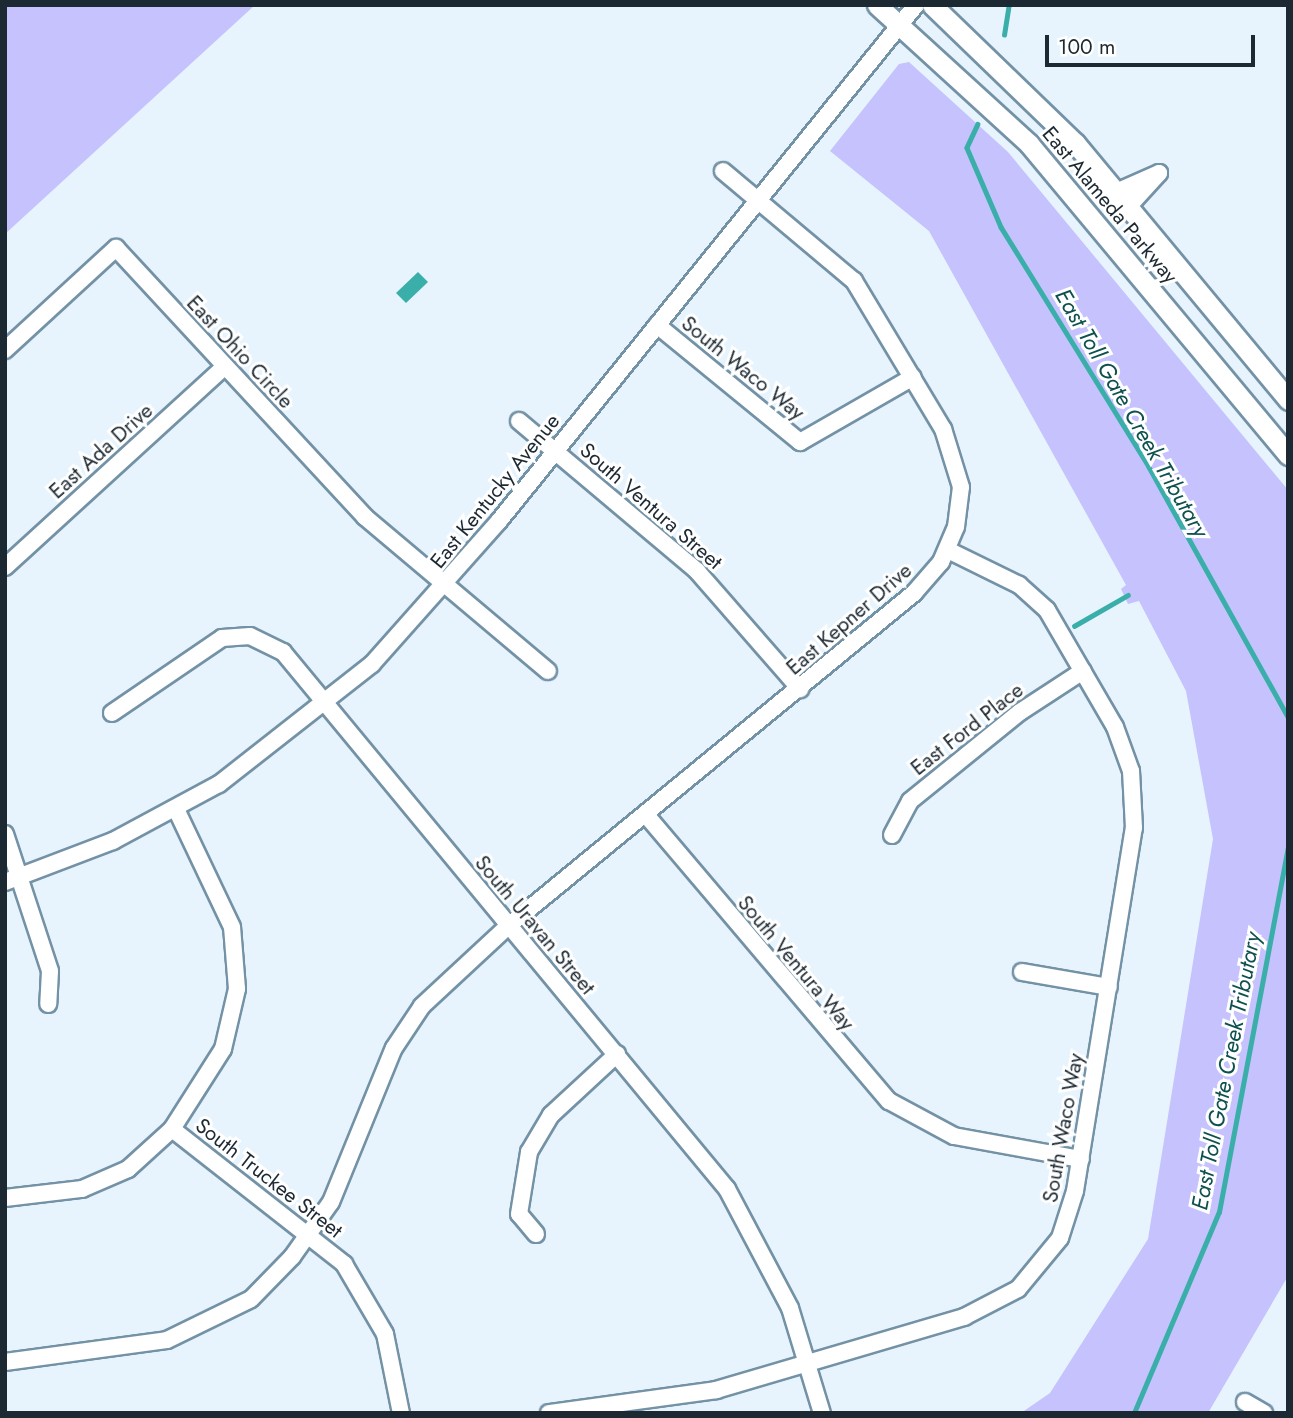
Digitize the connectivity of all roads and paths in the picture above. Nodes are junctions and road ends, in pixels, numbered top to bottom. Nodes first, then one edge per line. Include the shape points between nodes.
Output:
1 (877, 5) edge
2 (916, 5) edge
3 (932, 5) edge
4 (901, 24) junction
5 (723, 171) dead end
6 (759, 201) junction
7 (657, 325) junction
8 (5, 350) edge
9 (225, 366) junction
10 (913, 377) junction
11 (1288, 400) edge
12 (519, 421) dead end
13 (556, 451) junction
14 (1288, 454) edge
15 (948, 550) junction
16 (5, 567) edge
17 (446, 585) junction
18 (548, 671) dead end
19 (1083, 671) junction
20 (800, 689) junction
21 (327, 704) junction
22 (112, 713) dead end
23 (176, 810) junction
24 (647, 816) junction
25 (5, 834) edge
26 (892, 835) dead end
27 (13, 880) edge
28 (507, 927) junction
29 (1022, 972) dead end
30 (1109, 987) junction
31 (48, 1004) dead end
32 (617, 1055) junction
33 (172, 1129) junction
34 (1081, 1159) junction
35 (5, 1198) edge
36 (310, 1233) junction
37 (536, 1234) dead end
38 (5, 1362) edge
39 (809, 1363) junction
40 (1245, 1402) dead end
41 (401, 1413) edge
42 (549, 1413) edge
43 (822, 1413) edge
44 (1264, 1413) edge

1 - 4 main road, East Alameda Parkway
2 - 4 street, East Kentucky Avenue
3 - 11 main road, East Alameda Parkway via 1042,107
4 - 6 street, East Kentucky Avenue
4 - 14 main road, East Alameda Parkway via 1036,151
5 - 6 street, East Kepner Drive
6 - 7 street, East Kentucky Avenue
6 - 10 street, East Kepner Drive via 854,281
7 - 10 street, South Waco Way via 800,442
7 - 13 street, East Kentucky Avenue
8 - 9 street, East Ohio Circle via 116,248
9 - 16 street, East Ada Drive
9 - 17 street, East Ohio Circle via 365,517
10 - 15 street, East Kepner Drive via 958,467 960,507
12 - 13 street, South Ventura Street
13 - 17 street, East Kentucky Avenue
13 - 20 street, South Ventura Street via 697,571
15 - 19 street, South Waco Way via 1036,598
15 - 20 street, East Kepner Drive via 914,593
17 - 18 street, East Ohio Circle
17 - 21 street, East Kentucky Avenue
19 - 26 street, East Ford Place via 1020,712 910,801
19 - 30 street, South Waco Way via 1123,744 1135,799
20 - 24 street, East Kepner Drive
21 - 22 street, South Uravan Street via 276,646 235,636 209,643
21 - 23 street, East Kentucky Avenue
21 - 28 street, South Uravan Street
23 - 27 street, East Kentucky Avenue
23 - 33 street via 226,906 238,968 223,1049
24 - 28 street, East Kepner Drive
24 - 34 street, South Ventura Way via 860,1072 922,1131
25 - 27 street
27 - 31 street via 50,971
28 - 32 street, South Uravan Street
28 - 36 street, East Kepner Drive via 410,1022 341,1185
29 - 30 street
30 - 34 street, South Waco Way
32 - 37 street via 551,1115 529,1152 519,1214
32 - 39 street, South Uravan Street via 739,1208 777,1277
33 - 35 street via 149,1154 106,1181
33 - 36 street, South Truckee Street
34 - 39 street, South Waco Way via 1060,1238 1018,1289 964,1317
36 - 38 street, East Kepner Drive via 251,1299 190,1333
36 - 41 street, South Truckee Street via 371,1302 392,1356
39 - 42 street, South Waco Way via 691,1395
39 - 43 street, South Uravan Street
40 - 44 street

